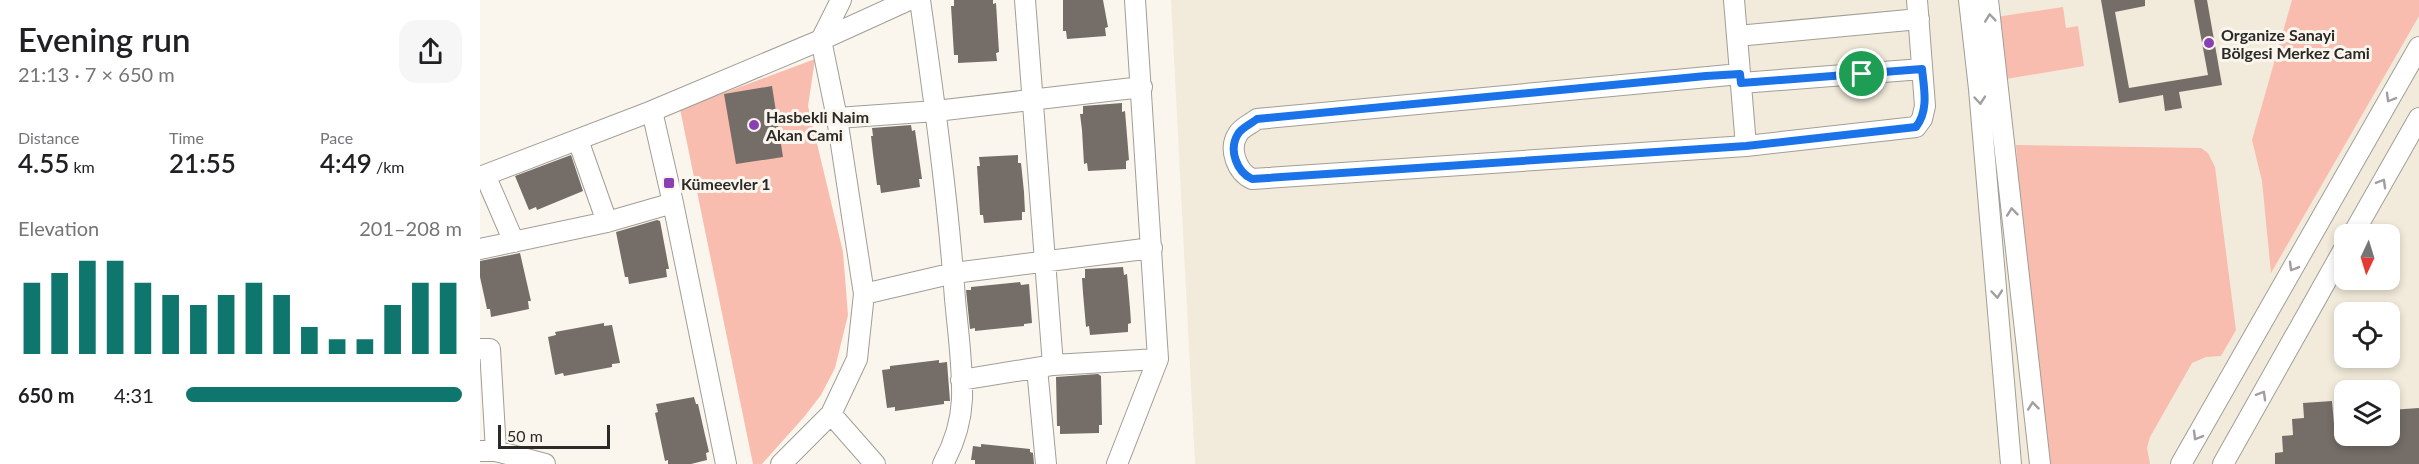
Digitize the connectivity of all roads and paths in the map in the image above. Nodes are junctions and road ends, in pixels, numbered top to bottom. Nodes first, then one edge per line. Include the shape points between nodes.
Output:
1 (842, 0) edge
2 (909, 0) edge
3 (920, 0) edge
4 (1025, 0) edge
5 (1135, 0) edge
6 (1734, 0) edge
7 (1969, 0) edge
8 (1988, 0) edge
9 (1918, 9) edge
10 (1737, 36) junction
11 (821, 40) junction
12 (2419, 47) edge
13 (1922, 69) junction
14 (1740, 79) junction
15 (1142, 87) junction
16 (1032, 100) junction
17 (652, 111) junction
18 (936, 111) junction
19 (837, 118) junction
20 (2419, 118) edge
21 (578, 141) junction
22 (1746, 146) junction
23 (482, 176) edge
24 (673, 203) junction
25 (607, 222) junction
26 (2359, 224) edge
27 (514, 242) junction
28 (1152, 248) junction
29 (480, 249) edge
30 (1046, 260) junction
31 (2334, 267) edge
32 (954, 273) junction
33 (864, 294) junction
34 (480, 349) edge
35 (1158, 359) junction
36 (1045, 367) junction
37 (962, 380) junction
38 (831, 414) junction
39 (488, 451) edge
40 (545, 464) edge
41 (726, 464) edge
42 (781, 464) edge
43 (875, 464) edge
44 (943, 464) edge
45 (1046, 464) edge
46 (1117, 464) edge
47 (2011, 464) edge
48 (2040, 464) edge
49 (2181, 464) edge
50 (2223, 464) edge

1 - 11 street
2 - 11 street
3 - 18 street
4 - 16 street
5 - 15 street
6 - 10 street
7 -> 47 street
48 -> 8 street
9 - 10 street
9 - 13 street
10 - 14 street
11 - 17 street
11 - 19 street
12 -> 49 street
13 - 14 street
13 - 22 street via 1925,106 1916,127
14 - 22 street
14 - 22 street via 1257,119 1238,132 1234,143 1238,167 1252,179
15 - 16 street
15 - 28 street
16 - 18 street
16 - 30 street
17 - 21 street
17 - 24 street
18 - 19 street
18 - 32 street
19 - 33 street
26 -> 20 street
21 - 23 street
21 - 25 street
23 - 27 street
24 - 25 street
24 - 41 street
25 - 27 street
27 - 29 street
28 - 30 street
28 - 35 street
30 - 32 street
30 - 36 street
50 -> 31 street
32 - 33 street
32 - 37 street
33 - 38 street via 857,359
34 - 39 street via 490,349
35 - 36 street
35 - 46 street
36 - 37 street
36 - 45 street
37 - 44 street via 955,436
38 - 42 street
38 - 43 street
39 - 40 street

